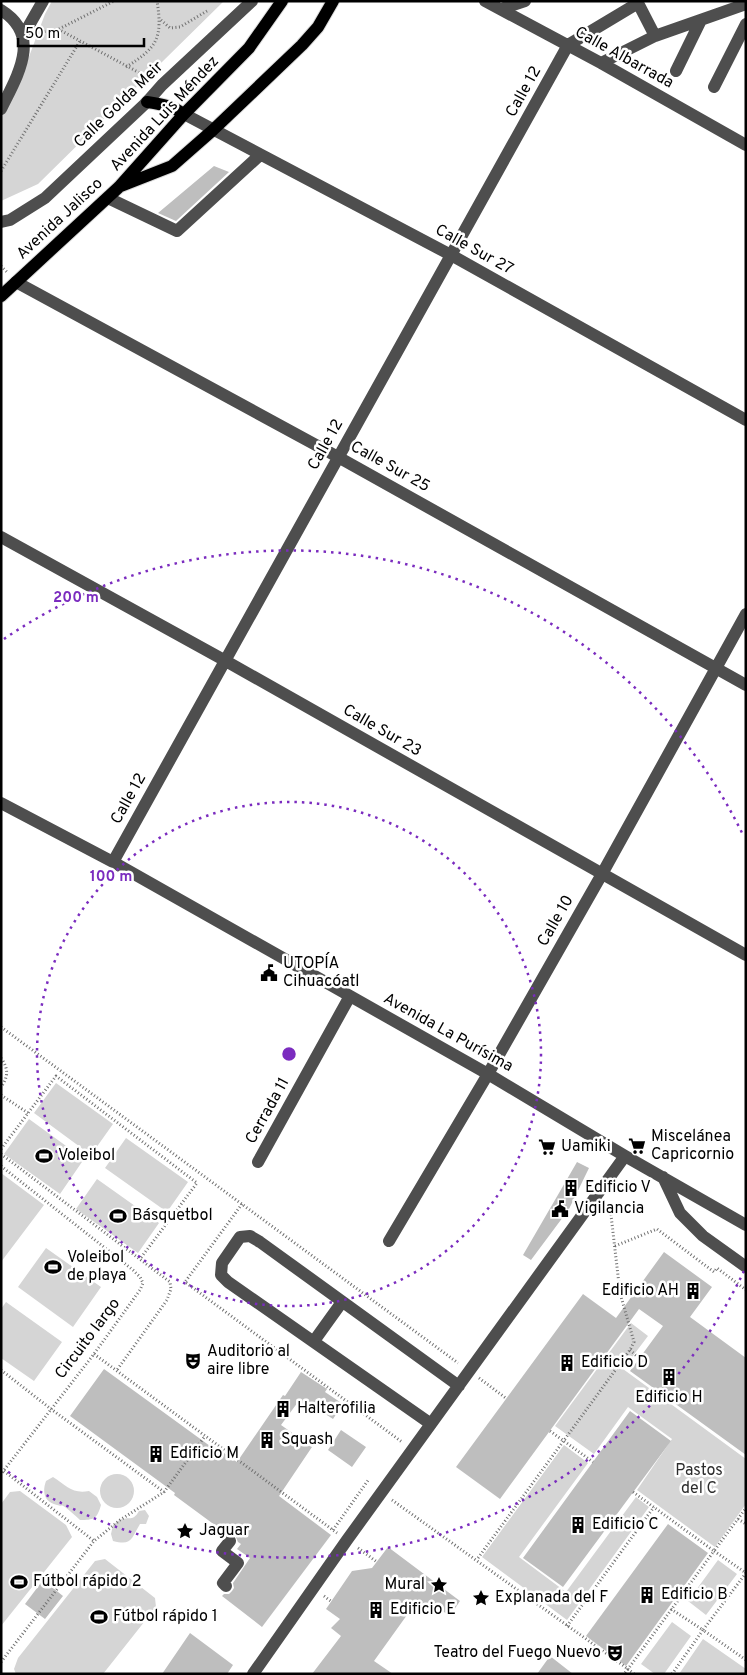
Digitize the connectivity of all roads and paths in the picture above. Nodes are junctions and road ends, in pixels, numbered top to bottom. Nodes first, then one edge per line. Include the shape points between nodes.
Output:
1 (43, 1) edge
2 (114, 1) edge
3 (157, 1) edge
4 (252, 1) edge
5 (282, 1) edge
6 (333, 1) edge
7 (485, 1) edge
8 (525, 1) edge
9 (746, 4) edge
10 (501, 9) junction
11 (1, 10) edge
12 (207, 11) dead end
13 (160, 20) junction
14 (701, 20) junction
15 (746, 24) edge
16 (58, 29) junction
17 (23, 36) junction
18 (654, 36) junction
19 (80, 41) junction
20 (568, 45) junction
21 (601, 63) junction
22 (126, 66) junction
23 (676, 71) dead end
24 (162, 85) junction
25 (714, 87) dead end
26 (147, 102) junction
27 (1, 109) edge
28 (184, 114) junction
29 (213, 130) junction
30 (746, 145) edge
31 (260, 155) junction
32 (1, 171) edge
33 (119, 187) junction
34 (108, 198) junction
35 (1, 222) edge
36 (451, 255) junction
37 (16, 282) junction
38 (1, 296) edge
39 (746, 420) edge
40 (338, 457) junction
41 (1, 537) edge
42 (746, 614) edge
43 (224, 660) junction
44 (716, 668) junction
45 (746, 685) edge
46 (1, 803) edge
47 (113, 862) junction
48 (602, 874) junction
49 (746, 955) edge
50 (350, 996) junction
51 (1, 1027) edge
52 (1, 1058) edge
53 (488, 1074) junction
54 (1, 1087) edge
55 (1, 1095) edge
56 (28, 1113) junction
57 (1, 1149) edge
58 (1, 1154) edge
59 (625, 1156) junction
60 (258, 1162) dead end
61 (1, 1166) edge
62 (663, 1177) junction
63 (242, 1204) junction
64 (612, 1215) dead end
65 (746, 1225) edge
66 (389, 1241) dead end
67 (615, 1246) junction
68 (140, 1259) junction
69 (746, 1266) edge
70 (746, 1290) edge
71 (342, 1302) junction
72 (314, 1341) junction
73 (630, 1350) junction
74 (94, 1354) junction
75 (639, 1358) dead end
76 (1, 1370) edge
77 (117, 1370) junction
78 (470, 1372) junction
79 (459, 1386) junction
80 (507, 1399) dead end
81 (51, 1409) junction
82 (431, 1424) junction
83 (550, 1431) dead end
84 (205, 1436) junction
85 (564, 1441) junction
86 (413, 1451) junction
87 (593, 1462) dead end
88 (2, 1472) edge
89 (369, 1479) dead end
90 (164, 1492) junction
91 (633, 1492) dead end
92 (654, 1507) junction
93 (746, 1508) edge
94 (412, 1515) dead end
95 (738, 1519) junction
96 (746, 1524) edge
97 (347, 1540) junction
98 (94, 1541) junction
99 (230, 1541) dead end
100 (714, 1551) junction
101 (478, 1558) dead end
102 (377, 1562) dead end
103 (746, 1573) edge
104 (226, 1586) dead end
105 (671, 1609) junction
106 (567, 1626) dead end
107 (703, 1630) junction
108 (746, 1660) edge
109 (1, 1662) edge
110 (628, 1669) junction
111 (253, 1674) edge
112 (624, 1674) edge
113 (634, 1674) edge
114 (672, 1674) edge

1 - 17 street
2 - 16 path
3 - 13 path
4 - 24 street, Calle Golda Meir
5 - 28 main road, Avenida Luis Méndez via 250,48
6 - 29 main road, Avenida Luis Méndez via 302,45
7 - 10 street, Calle Albarrada
8 - 10 street
9 - 14 street
10 - 20 street, Calle Albarrada
11 - 17 street via 16,22
12 - 13 path via 180,27 170,28
13 - 22 path via 156,43 142,57
14 - 18 street
14 - 23 street
15 - 25 street
16 - 17 path
16 - 19 path
17 - 27 street via 23,63
18 - 20 street via 638,3
18 - 21 street
19 - 22 path
19 - 32 path
20 - 21 street, Calle Albarrada
20 - 36 street, Calle 12
21 - 30 street, Calle Albarrada
22 - 24 path
24 - 26 street, Calle Golda Meir
26 - 28 main road via 163,104
26 - 35 street, Calle Golda Meir via 45,198 10,220
28 - 29 street, Calle Sur 27
28 - 33 main road, Avenida Luis Méndez
29 - 31 street, Calle Sur 27
29 - 33 main road, Avenida Luis Méndez via 172,166
31 - 34 street via 177,231
31 - 36 street, Calle Sur 27
33 - 34 main road, Avenida Jalisco
34 - 37 main road, Avenida Jalisco
36 - 39 street, Calle Sur 27
36 - 40 street, Calle 12
37 - 38 main road, Avenida Jalisco
37 - 40 street, Calle Sur 25
40 - 43 street, Calle 12
40 - 44 street, Calle Sur 25
41 - 43 street, Calle Sur 23
42 - 44 street, Calle 10
43 - 47 street, Calle 12
43 - 48 street, Calle Sur 23
44 - 45 street, Calle Sur 25
44 - 48 street, Calle 10
46 - 47 street, Avenida La Purísima
47 - 50 street, Avenida La Purísima
48 - 49 street, Calle Sur 23
48 - 53 street, Calle 10
50 - 53 street, Avenida La Purísima
50 - 60 street, Cerrada 11
51 - 63 path
52 - 54 path via 6,1066 6,1080
53 - 59 street, Avenida La Purísima
53 - 66 street, Calle 10
55 - 56 path
56 - 57 path
56 - 68 path via 56,1076 197,1183
58 - 68 path
59 - 62 street, Avenida La Purísima
59 - 78 street
61 - 74 path, Circuito largo via 140,1276 143,1283 140,1290
62 - 65 street, Avenida La Purísima
62 - 69 street via 680,1213 703,1236
63 - 78 path
63 - 86 path via 185,1282
64 - 67 path
67 - 70 path via 656,1229 714,1272 716,1268
67 - 73 path via 620,1293 634,1342
68 - 77 path via 170,1282 171,1289 167,1300
71 - 72 street
71 - 72 street via 260,1242 250,1236 240,1237 222,1263 221,1275
71 - 79 street
72 - 82 street
73 - 75 path
73 - 85 path
74 - 77 path
74 - 81 path, Circuito largo
76 - 81 path
77 - 84 path
78 - 79 street
78 - 80 path
79 - 82 street
81 - 88 path, Circuito largo
81 - 90 path
82 - 86 street
83 - 85 path
84 - 89 path via 333,1530
84 - 90 path
85 - 87 path
85 - 101 path
86 - 97 street
88 - 98 path
90 - 98 path
91 - 92 path
92 - 100 path
92 - 106 path
93 - 95 path
94 - 110 path
95 - 96 path
95 - 100 path
97 - 102 path
97 - 111 street
98 - 109 path
99 - 104 street via 222,1552 238,1563 223,1583
100 - 103 path
100 - 105 path
103 - 107 path
105 - 107 path
105 - 110 path
107 - 108 path
107 - 114 path
110 - 112 path
110 - 113 path

